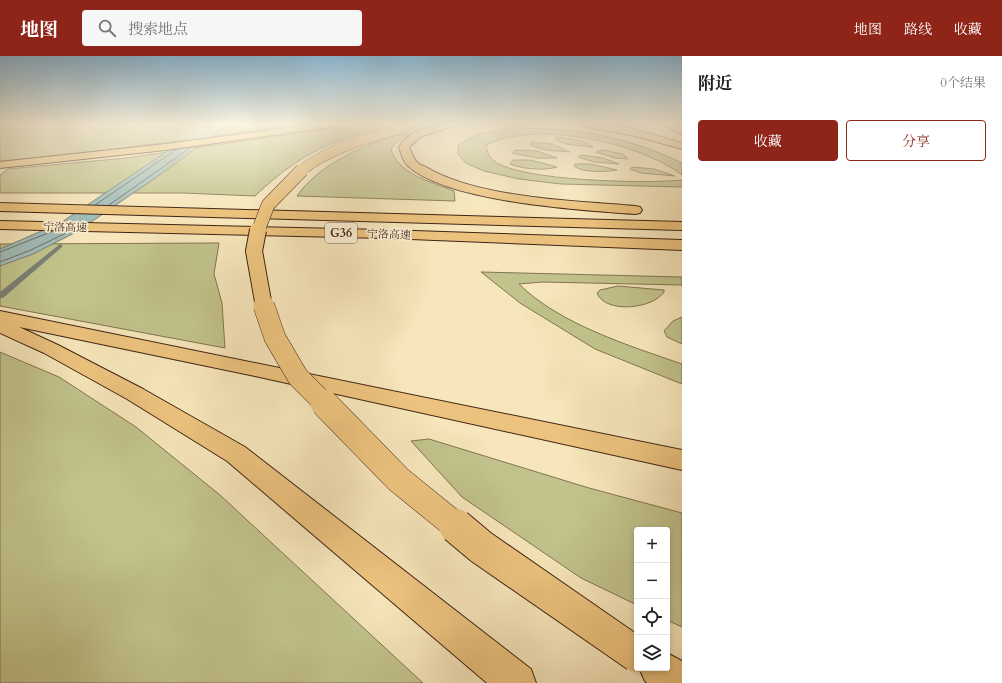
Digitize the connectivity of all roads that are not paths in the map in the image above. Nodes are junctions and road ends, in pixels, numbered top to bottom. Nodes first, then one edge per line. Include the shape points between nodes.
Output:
1 (124, 153) edge
2 (329, 153) edge
3 (405, 153) edge
4 (0, 165) edge
5 (0, 207) edge
6 (54, 207) junction
7 (651, 211) dead end
8 (682, 214) edge
9 (0, 225) edge
10 (682, 226) edge
11 (682, 245) edge
12 (0, 317) edge
13 (0, 326) edge
14 (682, 460) edge
15 (634, 653) edge
16 (663, 671) edge
17 (682, 682) edge
18 (517, 683) edge

1 - 4 highway
2 - 15 highway, bridge via 304,169 284,186 268,205 259,225 254,251 264,308 275,338 298,377 398,480 481,546
3 - 7 highway via 412,164 434,177 492,194 534,201
5 - 6 highway, 宁洛高速 / G36
6 - 8 highway via 416,207
6 - 10 highway, 宁洛高速 / G36
9 - 11 highway, 宁洛高速 / G36 via 385,234
12 - 14 highway
13 - 18 highway via 51,349 135,394 236,454
16 - 17 highway

